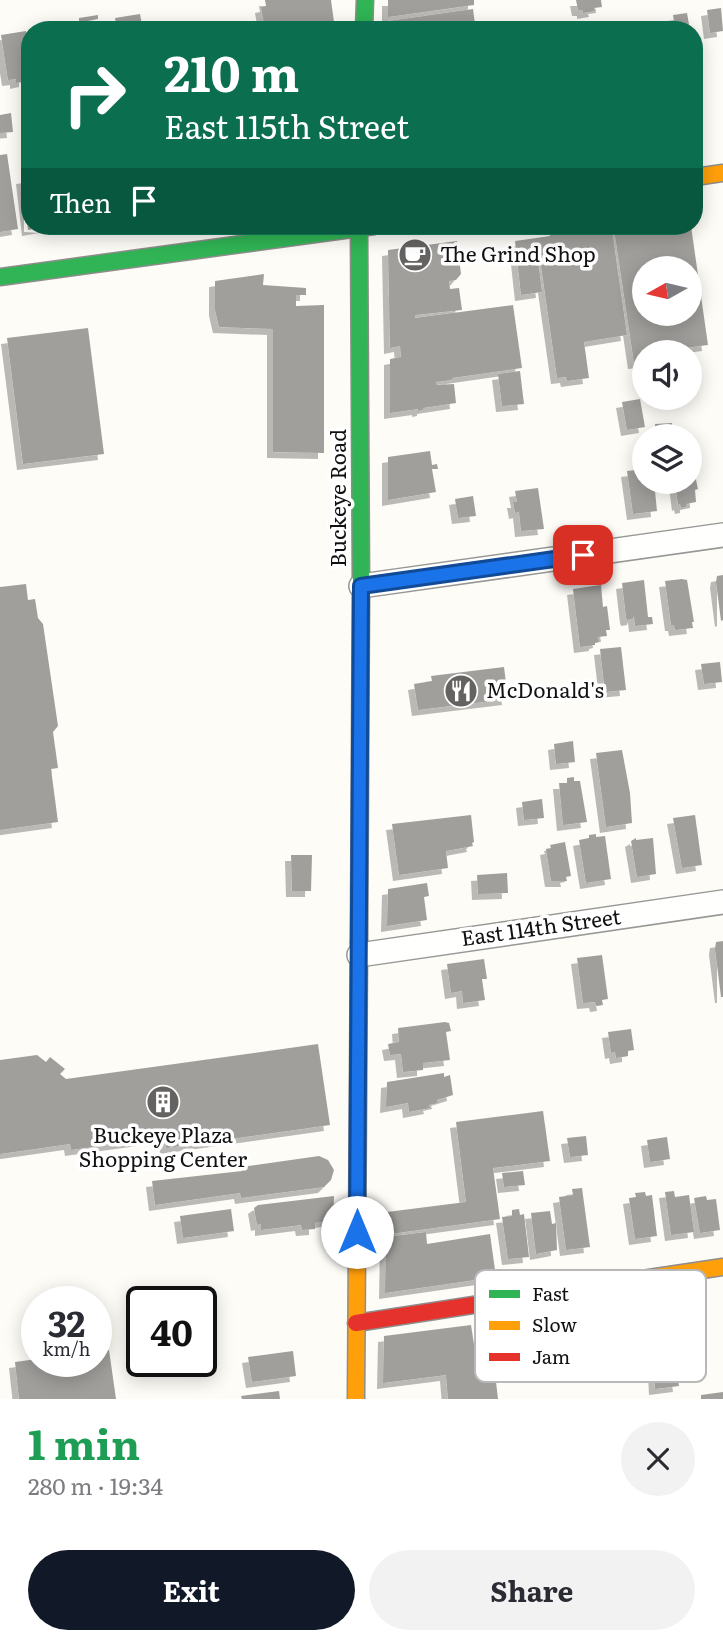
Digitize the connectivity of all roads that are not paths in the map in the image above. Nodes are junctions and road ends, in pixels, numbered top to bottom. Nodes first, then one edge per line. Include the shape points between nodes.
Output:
1 (365, 0) edge
2 (364, 21) edge
3 (723, 173) edge
4 (703, 176) edge
5 (306, 235) edge
6 (364, 235) edge
7 (0, 277) edge
8 (723, 535) edge
9 (361, 586) junction
10 (723, 902) edge
11 (359, 955) junction
12 (723, 1267) edge
13 (703, 1270) edge
14 (475, 1305) edge
15 (356, 1323) junction
16 (356, 1399) edge

1 - 2 street
3 - 4 street
5 - 7 street
6 - 9 street, Buckeye Road
8 - 9 street
9 - 11 street, Buckeye Road
10 - 11 street, East 114th Street
11 - 15 street, Buckeye Road
12 - 13 street
14 - 15 street
15 - 16 street, Buckeye Road

